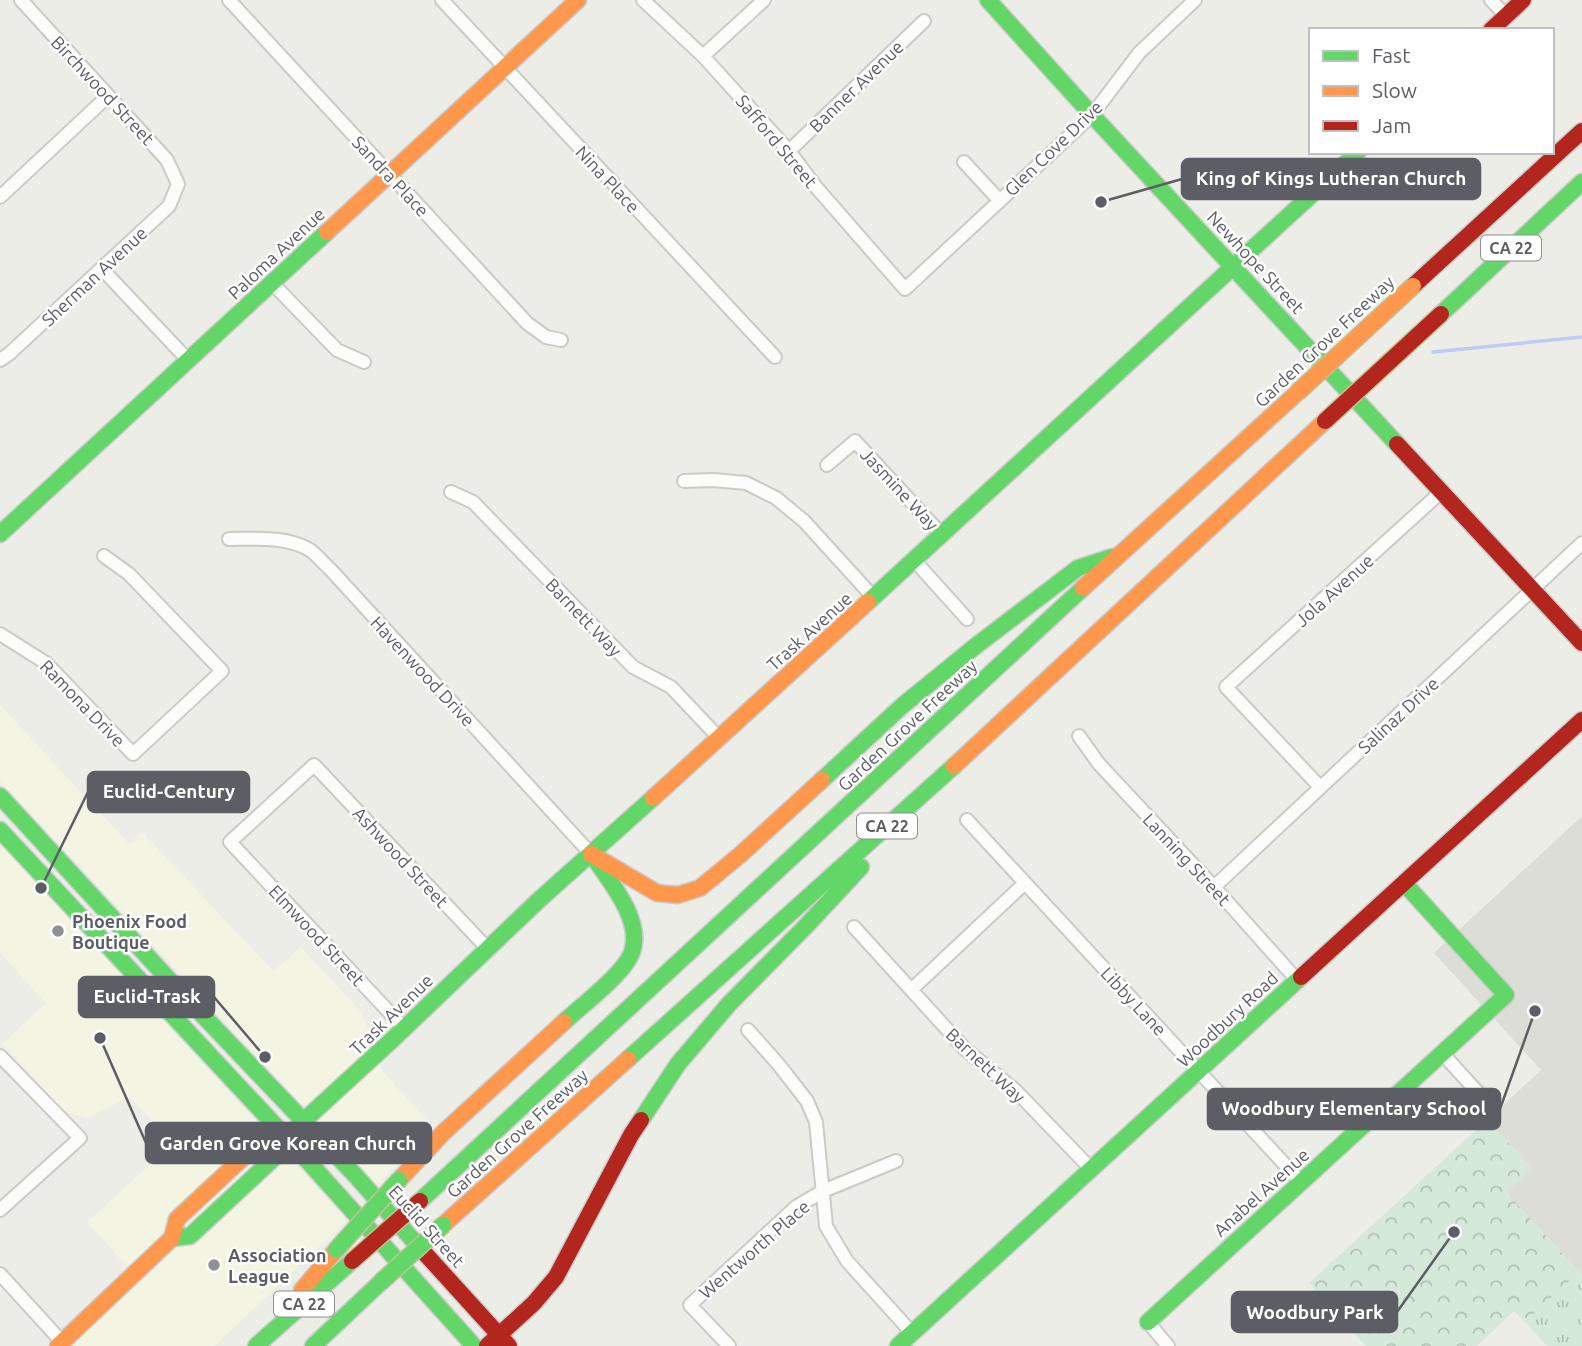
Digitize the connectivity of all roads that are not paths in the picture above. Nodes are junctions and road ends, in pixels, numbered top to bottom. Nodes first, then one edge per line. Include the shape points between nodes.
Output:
1 (21, 0) edge
2 (229, 0) edge
3 (442, 0) edge
4 (578, 0) edge
5 (643, 0) edge
6 (764, 0) edge
7 (988, 0) edge
8 (1491, 0) edge
9 (1523, 0) edge
10 (1186, 3) edge
11 (1506, 16) junction
12 (924, 21) dead end
13 (1493, 28) edge
14 (704, 56) junction
15 (505, 68) junction
16 (108, 96) junction
17 (1092, 115) junction
18 (1582, 131) edge
19 (789, 151) junction
20 (1356, 154) edge
21 (964, 162) dead end
22 (389, 174) junction
23 (1582, 182) edge
24 (178, 184) joint
25 (0, 197) edge
26 (999, 200) junction
27 (1234, 266) junction
28 (102, 270) junction
29 (272, 283) junction
30 (905, 289) joint
31 (561, 340) dead end
32 (775, 357) dead end
33 (0, 360) edge
34 (188, 360) junction
35 (363, 362) dead end
36 (827, 465) dead end
37 (684, 481) dead end
38 (451, 492) dead end
39 (1441, 492) junction
40 (0, 534) edge
41 (942, 535) junction
42 (229, 539) dead end
43 (1582, 543) edge
44 (1118, 555) junction
45 (104, 556) dead end
46 (914, 560) junction
47 (1533, 590) junction
48 (874, 598) junction
49 (967, 619) dead end
50 (0, 634) edge
51 (1582, 643) edge
52 (1582, 720) edge
53 (1079, 736) dead end
54 (720, 738) junction
55 (957, 763) junction
56 (314, 765) joint
57 (1320, 787) junction
58 (4, 806) edge
59 (967, 820) dead end
60 (0, 830) edge
61 (591, 854) junction
62 (1025, 883) junction
63 (1404, 883) junction
64 (1214, 887) junction
65 (854, 927) dead end
66 (487, 948) junction
67 (1297, 980) junction
68 (911, 990) junction
69 (404, 1028) junction
70 (748, 1030) dead end
71 (1443, 1053) junction
72 (0, 1055) edge
73 (1199, 1072) junction
74 (1491, 1107) dead end
75 (303, 1121) junction
76 (286, 1137) junction
77 (896, 1161) dead end
78 (1092, 1170) junction
79 (1301, 1182) junction
80 (823, 1191) junction
81 (0, 1210) edge
82 (0, 1274) edge
83 (1148, 1322) joint
84 (912, 1333) junction
85 (499, 1342) edge
86 (60, 1344) edge
87 (255, 1346) edge
88 (313, 1346) edge
89 (474, 1346) edge
90 (729, 1346) edge
91 (898, 1346) edge
92 (1168, 1346) edge

1 - 16 street, Birchwood Street
2 - 22 street, Sandra Place
3 - 15 street, Nina Place
4 - 15 main road, Paloma Avenue
5 - 14 street, Safford Street
6 - 14 street
7 - 17 main road, Newhope Street
8 - 11 street
9 - 11 main road
10 - 17 street, Glen Cove Drive via 1139,53
11 - 13 main road
12 - 19 street, Banner Avenue
14 - 19 street, Safford Street
15 - 22 main road, Paloma Avenue
15 - 32 street, Nina Place
16 - 24 street, Birchwood Street via 167,160
16 - 25 street
17 - 26 street, Glen Cove Drive
17 - 27 main road, Newhope Street
18 - 44 main road, Garden Grove Freeway / CA 22, bridge
19 - 30 street, Safford Street
20 - 27 main road, Trask Avenue
21 - 26 street
22 - 29 main road, Paloma Avenue
22 - 31 street, Sandra Place via 527,323 546,337
23 - 55 main road, Garden Grove Freeway / CA 22, bridge
24 - 28 street, Sherman Avenue via 169,206
26 - 30 street, Glen Cove Drive
27 - 39 main road, Newhope Street
27 - 41 main road, Trask Avenue
28 - 33 street, Sherman Avenue
28 - 34 street
29 - 34 main road, Paloma Avenue
29 - 35 street via 337,350
34 - 40 main road, Paloma Avenue
36 - 41 street, Jasmine Way via 855,441
37 - 48 street via 746,483 776,498 804,521
38 - 54 street, Barnett Way via 473,502 633,667 671,687
39 - 47 main road, Newhope Street
39 - 57 street, Jola Avenue via 1226,687
41 - 46 main road, Trask Avenue
42 - 61 street, Havenwood Drive via 289,542 310,551
43 - 47 street, Salinaz Drive
44 - 61 main road via 1078,568 967,653 700,888 678,895 657,893
44 - 87 main road, Garden Grove Freeway / CA 22, bridge via 420,1201
45 - 50 street, Ramona Drive via 129,574 222,671 132,754 46,663
46 - 48 main road, Trask Avenue
46 - 49 street
47 - 51 main road, Newhope Street
47 - 57 street, Salinaz Drive
48 - 54 main road, Trask Avenue
52 - 63 main road, Woodbury Road
53 - 64 street, Lanning Street via 1099,764
54 - 61 main road, Trask Avenue
55 - 85 main road via 678,1064 631,1135 556,1277
55 - 88 main road, Garden Grove Freeway / CA 22, bridge
56 - 66 street, Ashwood Street
56 - 69 street, Elmwood Street via 230,842
57 - 64 street, Salinaz Drive
58 - 75 main road, Euclid Street
59 - 62 street, Libby Lane
60 - 76 main road
61 - 66 main road, Trask Avenue
61 - 87 main road, bridge via 627,907 633,950 615,975 444,1132
62 - 68 street
62 - 73 street, Libby Lane
63 - 67 main road, Woodbury Road
63 - 71 main road, Anabel Avenue via 1506,995
64 - 67 street, Lanning Street
65 - 68 street, Barnett Way
66 - 69 main road, Trask Avenue
67 - 73 main road, Woodbury Road
68 - 78 street, Barnett Way via 965,1049 1016,1091
69 - 75 main road, Trask Avenue
70 - 80 street via 807,1101 816,1122
71 - 74 street
71 - 79 main road, Anabel Avenue
72 - 81 street via 80,1138
73 - 78 main road, Woodbury Road
73 - 79 street, Libby Lane
75 - 76 main road, Trask Avenue
75 - 85 main road, Euclid Street
76 - 86 main road, Trask Avenue via 275,1157 190,1236 172,1238
76 - 89 main road
77 - 80 street, Wentworth Place
78 - 84 main road, Woodbury Road
79 - 83 main road, Anabel Avenue
80 - 84 street via 826,1226 847,1261
80 - 90 street, Wentworth Place via 796,1207 690,1305
82 - 86 street
83 - 92 street
84 - 91 main road, Woodbury Road

